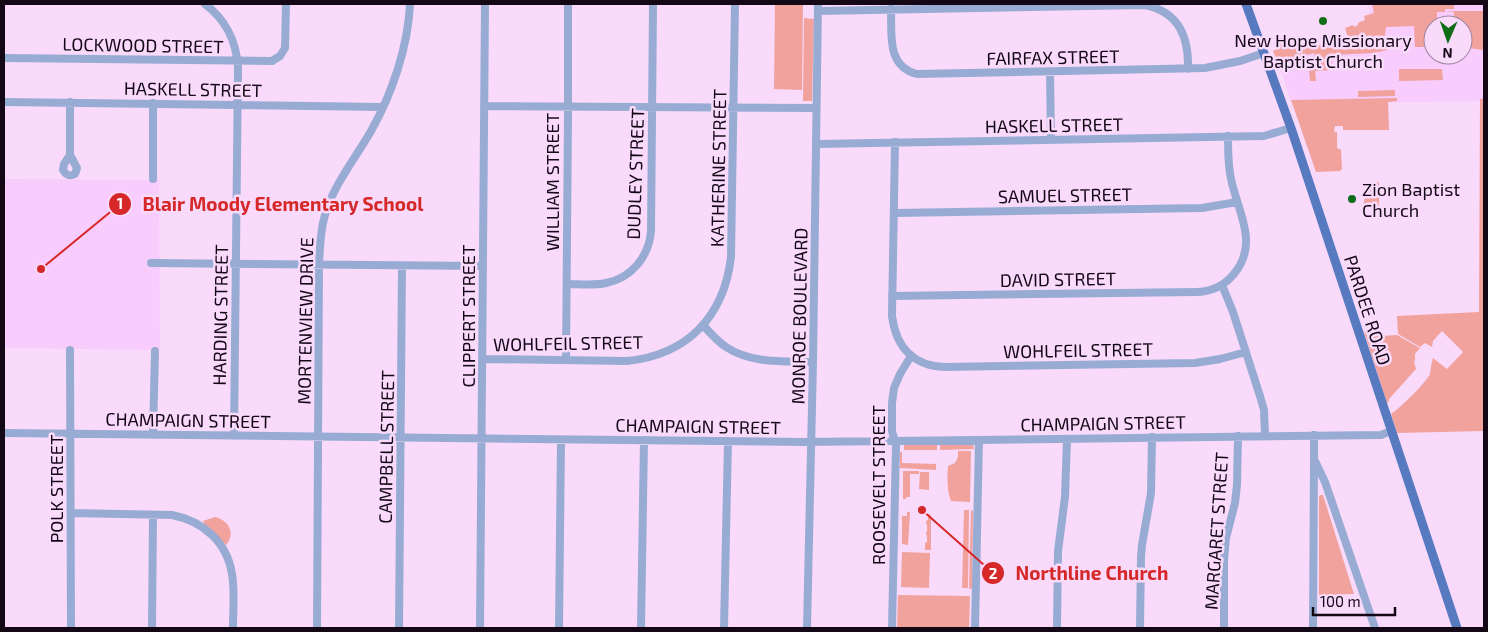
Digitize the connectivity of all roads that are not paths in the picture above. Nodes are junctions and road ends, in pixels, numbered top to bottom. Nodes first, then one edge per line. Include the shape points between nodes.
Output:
1 (205, 4) edge
2 (286, 4) edge
3 (410, 4) edge
4 (485, 4) edge
5 (568, 4) edge
6 (653, 4) edge
7 (735, 4) edge
8 (1246, 4) edge
9 (1073, 5) edge
10 (818, 7) edge
11 (891, 9) junction
12 (1264, 53) junction
13 (4, 58) edge
14 (238, 61) junction
15 (1188, 69) junction
16 (1050, 72) junction
17 (4, 102) edge
18 (70, 102) junction
19 (153, 103) junction
20 (238, 104) junction
21 (484, 106) junction
22 (568, 106) junction
23 (382, 107) junction
24 (652, 107) junction
25 (733, 108) junction
26 (816, 108) junction
27 (1291, 128) junction
28 (1228, 136) junction
29 (1051, 140) junction
30 (895, 142) junction
31 (816, 144) junction
32 (70, 155) dead end
33 (153, 179) dead end
34 (1237, 202) junction
35 (894, 213) junction
36 (151, 263) dead end
37 (235, 264) junction
38 (319, 264) junction
39 (402, 266) junction
40 (483, 266) junction
41 (567, 284) junction
42 (1222, 284) junction
43 (892, 296) junction
44 (702, 325) junction
45 (70, 350) dead end
46 (155, 351) dead end
47 (1246, 352) junction
48 (912, 356) junction
49 (482, 359) junction
50 (566, 360) junction
51 (813, 362) junction
52 (1391, 431) junction
53 (4, 433) edge
54 (71, 434) junction
55 (153, 435) junction
56 (1314, 435) junction
57 (234, 436) junction
58 (318, 436) junction
59 (1238, 436) junction
60 (1265, 436) junction
61 (401, 437) junction
62 (1152, 437) junction
63 (482, 438) junction
64 (1067, 439) junction
65 (561, 440) junction
66 (644, 440) junction
67 (979, 440) junction
68 (728, 441) junction
69 (894, 441) junction
70 (812, 442) junction
71 (1314, 459) junction
72 (71, 513) junction
73 (153, 515) junction
74 (71, 628) edge
75 (152, 628) edge
76 (233, 628) edge
77 (317, 628) edge
78 (399, 628) edge
79 (480, 628) edge
80 (559, 628) edge
81 (641, 628) edge
82 (724, 628) edge
83 (807, 628) edge
84 (892, 628) edge
85 (975, 628) edge
86 (1057, 628) edge
87 (1140, 628) edge
88 (1224, 628) edge
89 (1313, 628) edge
90 (1375, 628) edge
91 (1457, 628) edge

1 - 14 street, HARDING STREET via 228,29
2 - 14 street, LOCKWOOD STREET via 285,44 280,56 268,61
3 - 23 street, MORTENVIEW DRIVE via 399,64
4 - 21 street, CLIPPERT STREET
5 - 22 street, WILLIAM STREET
6 - 24 street, DUDLEY STREET
7 - 25 street, KATHERINE STREET
8 - 12 main road, PARDEE ROAD
9 - 11 street
9 - 15 street via 1140,4 1162,10 1184,35
10 - 11 street
10 - 26 street, MONROE BOULEVARD
11 - 16 street, FAIRFAX STREET via 894,53 900,65 912,72
12 - 15 street, FAIRFAX STREET via 1223,65
12 - 27 main road, PARDEE ROAD
13 - 14 street, LOCKWOOD STREET
14 - 20 street, HARDING STREET
15 - 16 street, FAIRFAX STREET
16 - 29 street
17 - 18 street, HASKELL STREET
18 - 19 street, HASKELL STREET
18 - 32 street
19 - 20 street, HASKELL STREET
19 - 33 street
20 - 23 street, HASKELL STREET
20 - 37 street, HARDING STREET
21 - 22 street
21 - 40 street, CLIPPERT STREET
22 - 24 street
22 - 41 street, WILLIAM STREET
23 - 38 street, MORTENVIEW DRIVE via 327,207 322,224
24 - 25 street
24 - 41 street, DUDLEY STREET via 651,231 646,252 634,269 616,280 600,284
25 - 26 street
25 - 44 street, KATHERINE STREET via 730,269 717,305
26 - 31 street, MONROE BOULEVARD
27 - 28 street, HASKELL STREET via 1264,136
27 - 52 main road, PARDEE ROAD
28 - 29 street, HASKELL STREET
28 - 34 street via 1230,177
29 - 30 street, HASKELL STREET
30 - 31 street, HASKELL STREET
30 - 35 street
31 - 51 street, MONROE BOULEVARD
34 - 35 street, SAMUEL STREET via 1202,208
34 - 42 street via 1246,231 1245,255 1238,269
35 - 43 street
36 - 37 street
37 - 38 street
37 - 57 street, HARDING STREET
38 - 39 street
38 - 58 street, MORTENVIEW DRIVE
39 - 40 street
39 - 61 street, CAMPBELL STREET
40 - 49 street, CLIPPERT STREET
41 - 50 street, WILLIAM STREET
42 - 43 street, DAVID STREET via 1196,292
42 - 47 street
43 - 48 street via 894,329 903,348
44 - 50 street, WOHLFEIL STREET via 679,345 651,357 627,361
44 - 51 street via 724,346 739,354 771,361
45 - 54 street, POLK STREET
46 - 55 street
47 - 48 street, WOHLFEIL STREET via 1213,361 939,366 926,364
47 - 60 street via 1264,410
48 - 69 street, ROOSEVELT STREET via 894,388
49 - 50 street, WOHLFEIL STREET
49 - 63 street, CLIPPERT STREET
51 - 70 street, MONROE BOULEVARD
52 - 56 street, CHAMPAIGN STREET via 1381,435
52 - 91 main road, PARDEE ROAD
53 - 54 street, CHAMPAIGN STREET
54 - 55 street, CHAMPAIGN STREET
54 - 72 street, POLK STREET
55 - 57 street, CHAMPAIGN STREET
56 - 60 street, CHAMPAIGN STREET
56 - 71 street
57 - 58 street, CHAMPAIGN STREET
58 - 61 street, CHAMPAIGN STREET
58 - 77 street, MORTENVIEW DRIVE
59 - 60 street, CHAMPAIGN STREET
59 - 62 street, CHAMPAIGN STREET
59 - 88 street, MARGARET STREET via 1237,485 1224,560
61 - 63 street, CHAMPAIGN STREET
61 - 78 street, CAMPBELL STREET
62 - 64 street, CHAMPAIGN STREET
62 - 87 street via 1151,494 1141,557
63 - 65 street, CHAMPAIGN STREET
63 - 79 street, CLIPPERT STREET
64 - 67 street, CHAMPAIGN STREET
64 - 86 street via 1065,497 1058,551
65 - 66 street, CHAMPAIGN STREET
65 - 80 street
66 - 68 street, CHAMPAIGN STREET
66 - 81 street
67 - 69 street, CHAMPAIGN STREET
67 - 85 street
68 - 70 street, CHAMPAIGN STREET
68 - 82 street
69 - 70 street, CHAMPAIGN STREET
69 - 84 street, ROOSEVELT STREET
70 - 83 street, MONROE BOULEVARD
71 - 89 street
71 - 90 street via 1326,482
72 - 73 street
72 - 74 street, POLK STREET
73 - 75 street
73 - 76 street via 188,519 208,531 218,542 232,572

